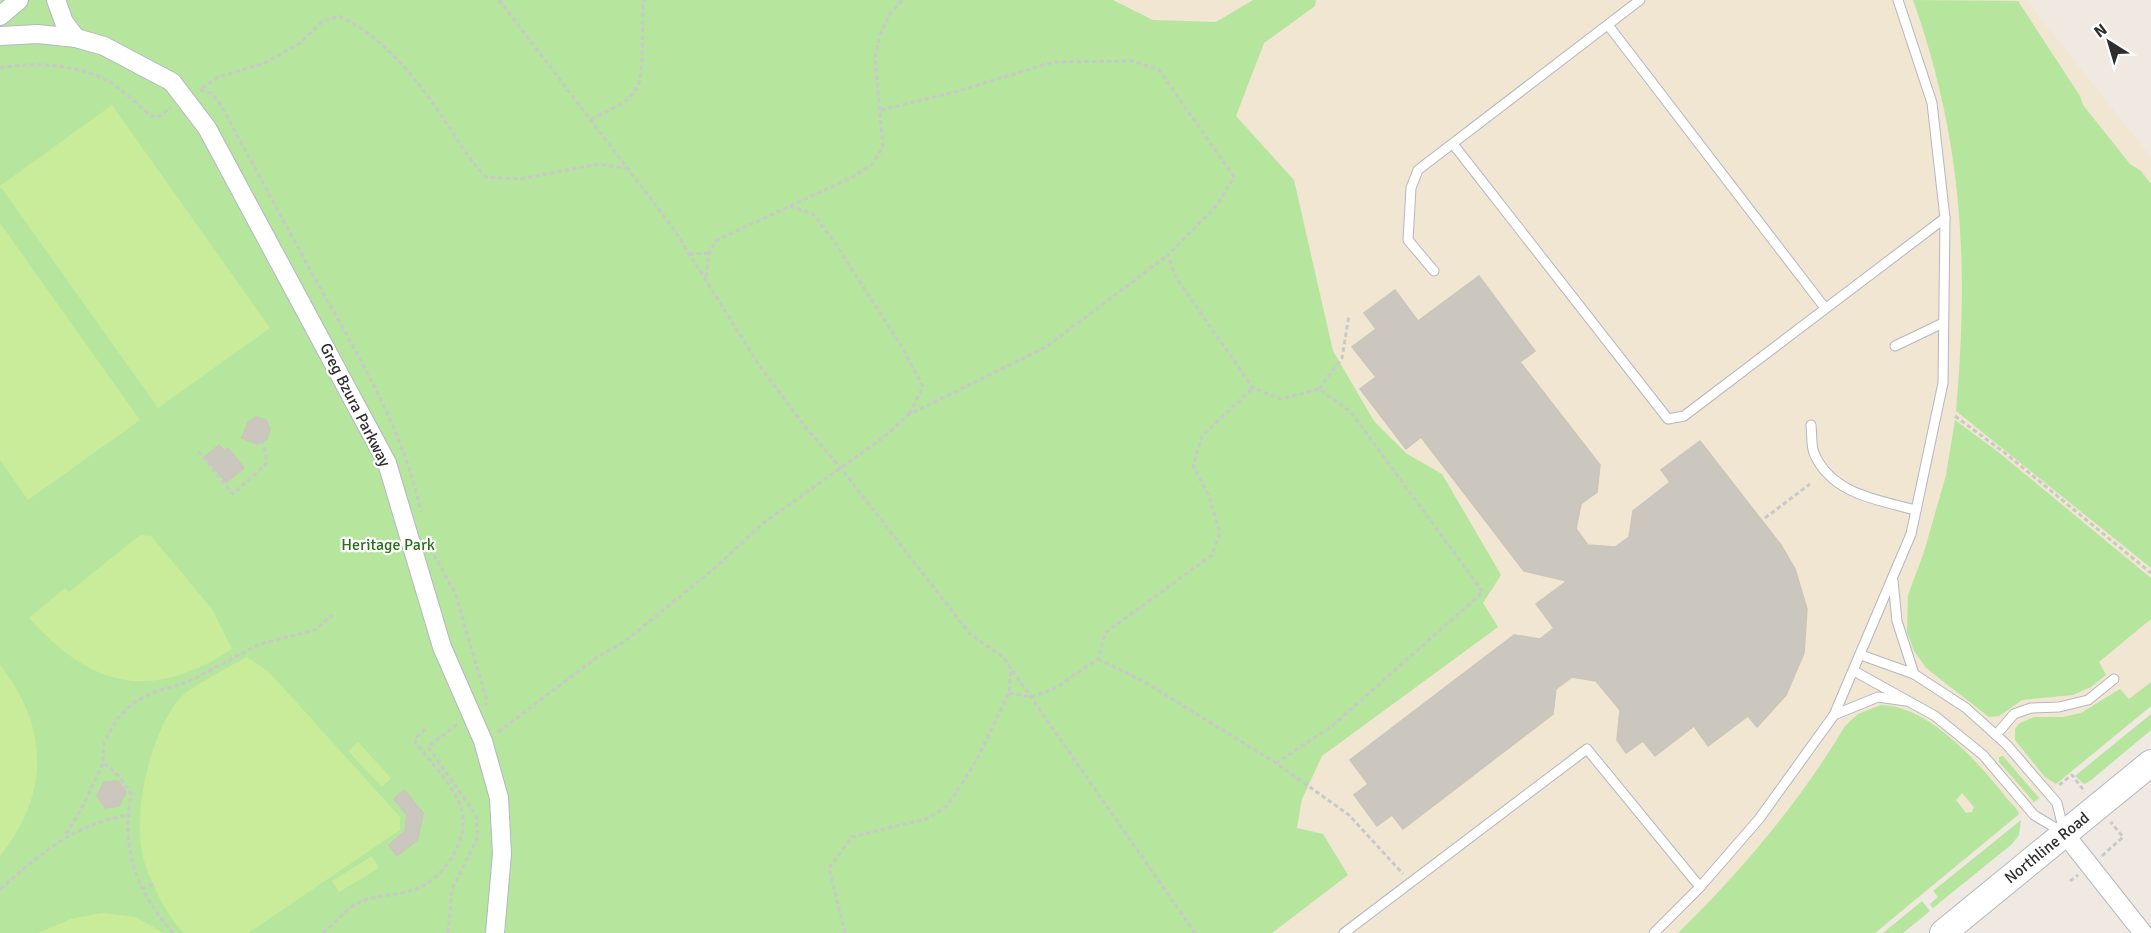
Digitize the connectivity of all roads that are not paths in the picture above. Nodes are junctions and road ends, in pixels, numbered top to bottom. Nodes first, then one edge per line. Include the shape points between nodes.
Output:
1 (20, 0) edge
2 (56, 0) edge
3 (1640, 0) edge
4 (1898, 0) edge
5 (0, 16) edge
6 (1608, 25) junction
7 (0, 36) edge
8 (76, 38) junction
9 (1453, 144) junction
10 (1945, 218) junction
11 (1434, 271) dead end
12 (1825, 308) junction
13 (1944, 323) junction
14 (1895, 346) dead end
15 (1811, 425) dead end
16 (1916, 510) junction
17 (1893, 578) junction
18 (1861, 655) junction
19 (1854, 671) junction
20 (1914, 674) junction
21 (2114, 680) dead end
22 (1910, 702) junction
23 (1834, 715) junction
24 (1996, 735) junction
25 (2151, 763) edge
26 (2064, 833) junction
27 (1700, 887) junction
28 (495, 933) edge
29 (1344, 933) edge
30 (1653, 933) edge
31 (1943, 933) edge
32 (2143, 933) edge

1 - 5 street
2 - 8 street via 64,22
3 - 6 lane
4 - 10 lane via 1932,103
6 - 9 lane
6 - 12 lane
7 - 8 street, Greg Bzura Parkway
8 - 28 street, Greg Bzura Parkway via 104,46 192,94 387,463 441,647 483,741 499,798 502,854
9 - 11 lane via 1418,171 1411,188 1408,240
9 - 12 lane via 1668,419 1684,416
10 - 12 lane
10 - 13 lane
13 - 14 lane
13 - 16 lane via 1943,383
15 - 16 lane via 1813,452 1828,476 1858,494
16 - 17 lane
17 - 18 lane
17 - 20 lane via 1897,621
18 - 19 lane
18 - 20 lane
19 - 22 lane
19 - 23 lane
20 - 24 lane via 1966,708
21 - 24 lane via 2088,700 2014,714
22 - 23 lane via 1878,697
22 - 26 lane via 1935,716 1983,755 2034,815
23 - 27 lane via 1760,819
24 - 26 lane via 2057,803
25 - 26 main road, Northline Road
26 - 31 main road, Northline Road
26 - 32 street
27 - 29 lane via 1587,749
27 - 30 lane

